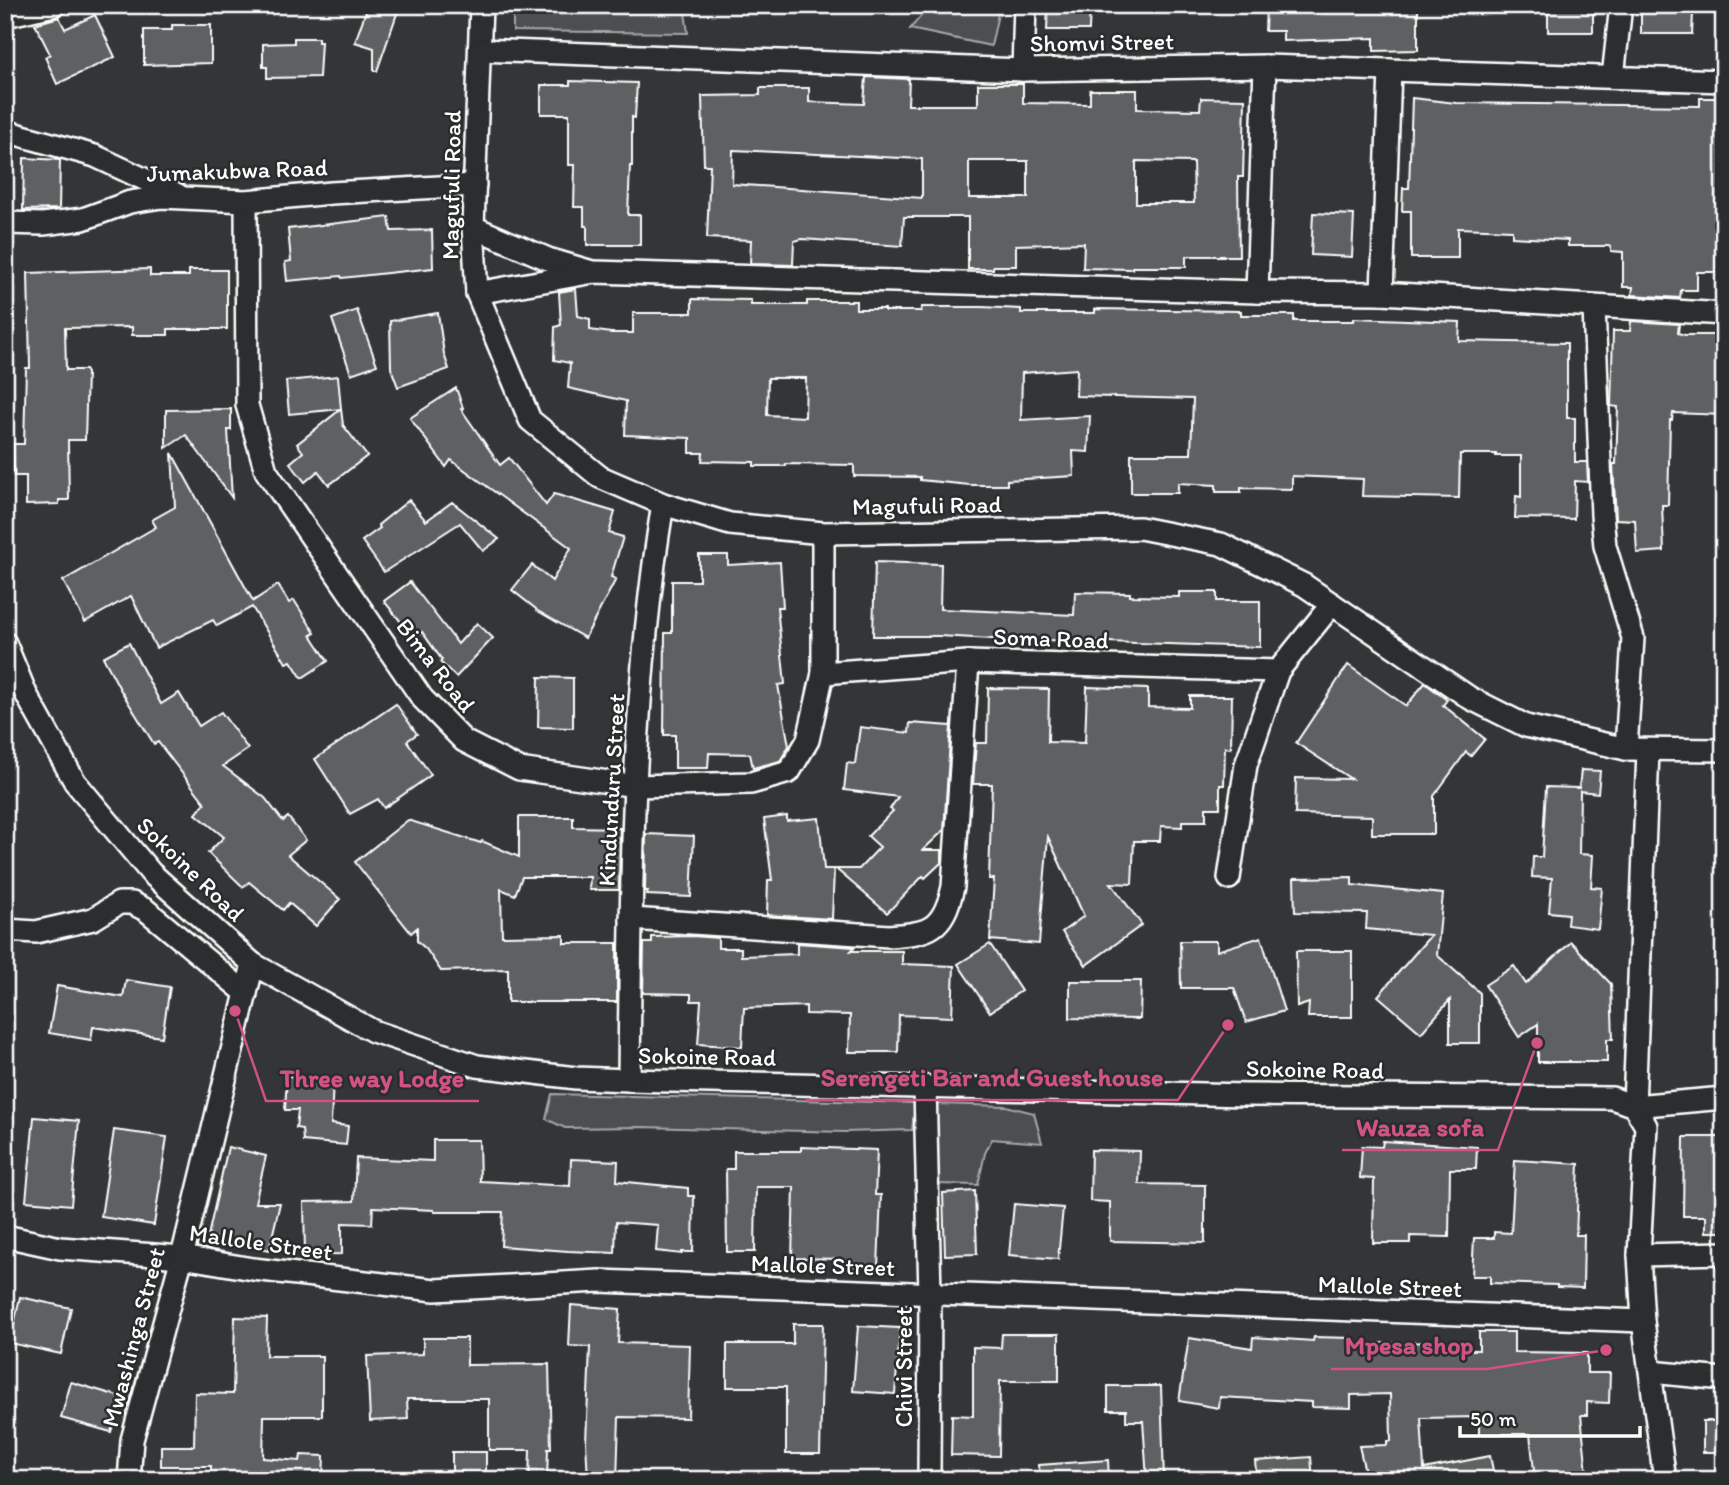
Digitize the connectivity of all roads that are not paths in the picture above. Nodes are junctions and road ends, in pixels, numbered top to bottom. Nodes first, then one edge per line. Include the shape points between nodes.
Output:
1 (54, 5) edge
2 (481, 5) edge
3 (1025, 5) edge
4 (1621, 5) edge
5 (5, 16) edge
6 (480, 50) junction
7 (1265, 66) junction
8 (1023, 70) junction
9 (1390, 70) junction
10 (1613, 77) junction
11 (1724, 81) edge
12 (5, 131) edge
13 (475, 185) junction
14 (183, 197) junction
15 (246, 201) junction
16 (5, 223) edge
17 (473, 227) junction
18 (594, 272) junction
19 (1257, 292) junction
20 (477, 293) junction
21 (1382, 293) junction
22 (1594, 307) junction
23 (1724, 314) edge
24 (663, 505) junction
25 (822, 533) junction
26 (1332, 604) junction
27 (5, 643) edge
28 (968, 662) junction
29 (1278, 671) junction
30 (823, 673) junction
31 (1626, 749) junction
32 (1724, 750) edge
33 (1648, 751) junction
34 (636, 786) junction
35 (1229, 878) dead end
36 (631, 919) junction
37 (5, 930) edge
38 (253, 964) junction
39 (246, 993) junction
40 (629, 1080) junction
41 (925, 1086) junction
42 (1724, 1098) edge
43 (1634, 1106) junction
44 (5, 1236) edge
45 (1724, 1253) edge
46 (1639, 1255) junction
47 (182, 1257) junction
48 (930, 1296) junction
49 (1643, 1321) junction
50 (1651, 1372) junction
51 (1724, 1379) edge
52 (129, 1480) edge
53 (929, 1480) edge
54 (1665, 1480) edge

1 - 5 street
2 - 6 street, Magufuli Road
3 - 8 street
4 - 10 street
6 - 8 street, Shomvi Street
6 - 13 street, Magufuli Road
7 - 8 street, Shomvi Street
7 - 9 street, Shomvi Street
7 - 19 street
9 - 10 street, Shomvi Street
9 - 21 street
10 - 11 street, Shomvi Street
12 - 14 street via 95,156
13 - 15 street, Jumakubwa Road
13 - 17 street, Magufuli Road
14 - 15 street, Jumakubwa Road
14 - 16 street, Jumakubwa Road via 130,202 83,219
15 - 34 street, Bima Road via 247,405 266,471 422,698 464,741 519,769
17 - 18 street via 548,259
17 - 20 street, Magufuli Road
18 - 19 street
18 - 20 street
19 - 21 street
20 - 24 street, Magufuli Road via 530,420 600,477
21 - 22 street
22 - 23 street
22 - 31 street via 1605,546 1633,638
24 - 25 street, Magufuli Road via 730,524
24 - 34 street, Kindunduru Street via 649,585
25 - 26 street, Magufuli Road via 1140,528 1221,544
25 - 30 street, Bima Road
26 - 29 street
26 - 31 street, Magufuli Road via 1470,698 1526,726
27 - 38 street, Sokoine Road via 26,694 75,782 151,873
28 - 29 street, Soma Road
28 - 30 street, Soma Road
28 - 36 street via 953,887 938,923 916,934 889,936
29 - 35 street via 1246,765
30 - 34 street, Bima Road via 808,740 789,772 751,783
31 - 33 street, Magufuli Road
32 - 33 street, Magufuli Road
33 - 43 street
34 - 36 street, Kindunduru Street
36 - 40 street, Kindunduru Street
37 - 39 street via 36,932 93,919 119,903 132,903
38 - 39 street, Mwashinga Street
38 - 40 street, Sokoine Road via 373,1031 477,1066
39 - 47 street, Mwashinga Street
40 - 41 street, Sokoine Road
41 - 43 street, Sokoine Road via 1612,1098
41 - 48 street, Chivi Street
42 - 43 street, Sokoine Road
43 - 46 street via 1646,1126
44 - 47 street, Mallole Street via 60,1248
45 - 46 street
46 - 49 street
47 - 48 street, Mallole Street via 435,1290 599,1282
47 - 52 street, Mwashinga Street via 132,1440
48 - 49 street, Mallole Street
48 - 53 street, Chivi Street
49 - 50 street
50 - 51 street
50 - 54 street

